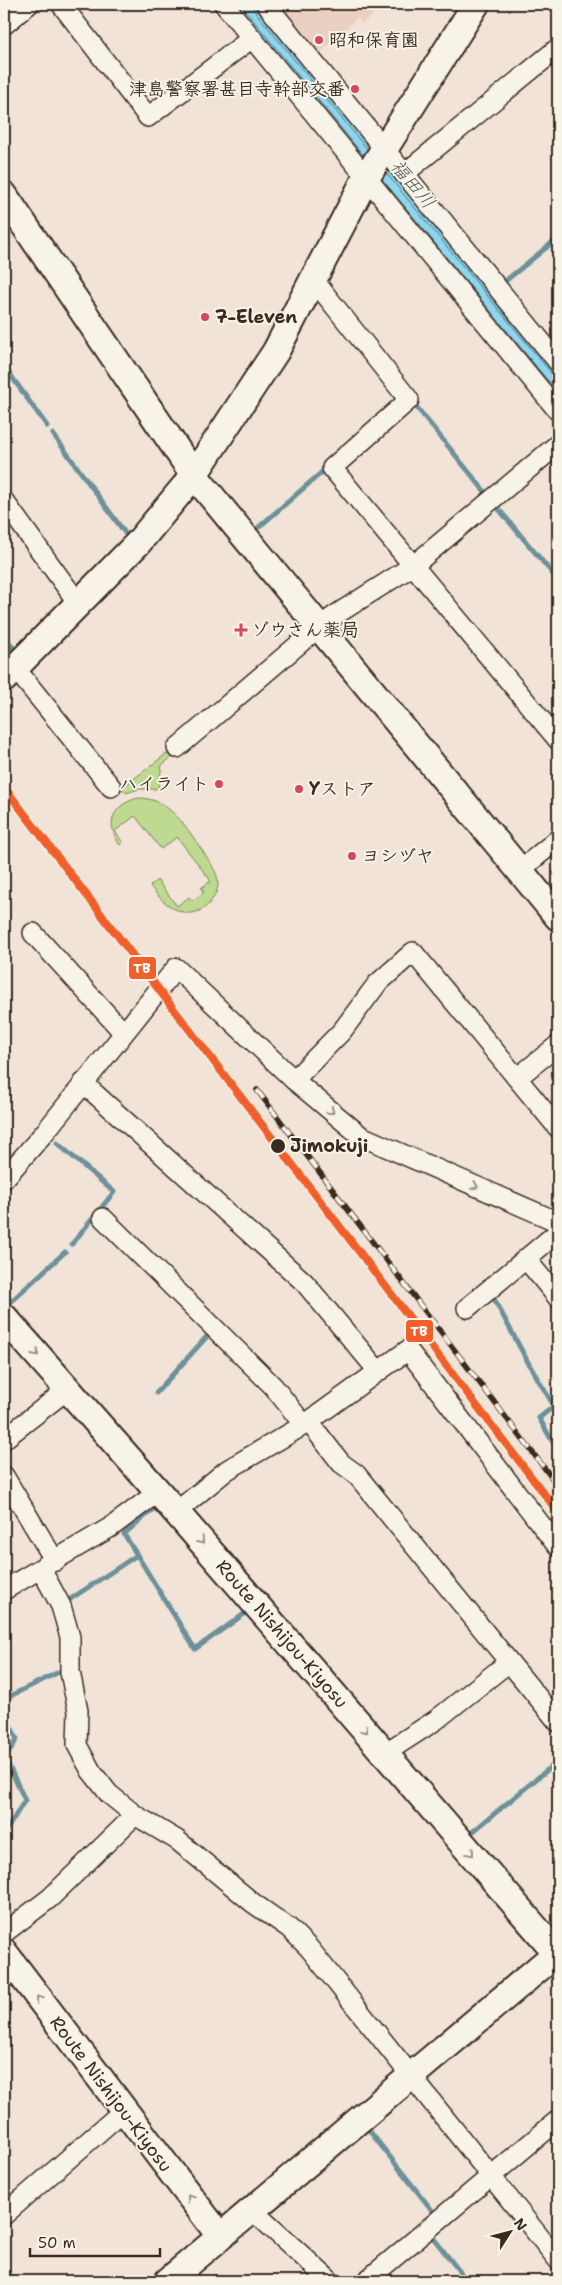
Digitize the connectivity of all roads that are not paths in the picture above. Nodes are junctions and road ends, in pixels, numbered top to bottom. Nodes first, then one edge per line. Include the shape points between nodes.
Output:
1 (29, 4) edge
2 (61, 4) edge
3 (224, 4) edge
4 (266, 4) edge
5 (476, 4) edge
6 (4, 25) edge
7 (252, 38) junction
8 (558, 48) edge
9 (383, 152) junction
10 (404, 174) junction
11 (366, 178) junction
12 (7, 208) edge
13 (313, 279) junction
14 (558, 362) edge
15 (558, 411) edge
16 (558, 444) edge
17 (194, 475) junction
18 (4, 501) edge
19 (414, 565) junction
20 (78, 603) junction
21 (320, 627) junction
22 (9, 674) edge
23 (558, 740) edge
24 (177, 748) dead end
25 (111, 786) dead end
26 (558, 839) edge
27 (520, 870) junction
28 (558, 917) edge
29 (33, 933) dead end
30 (123, 1032) junction
31 (558, 1045) edge
32 (517, 1078) junction
33 (294, 1080) junction
34 (83, 1083) junction
35 (558, 1128) edge
36 (4, 1179) edge
37 (102, 1218) dead end
38 (558, 1222) edge
39 (558, 1232) edge
40 (526, 1259) junction
41 (558, 1298) edge
42 (467, 1308) dead end
43 (4, 1317) edge
44 (378, 1371) junction
45 (68, 1389) junction
46 (307, 1424) junction
47 (4, 1439) edge
48 (4, 1476) edge
49 (158, 1492) junction
50 (176, 1512) junction
51 (558, 1547) edge
52 (48, 1565) junction
53 (4, 1590) edge
54 (509, 1662) junction
55 (558, 1722) edge
56 (385, 1754) junction
57 (135, 1815) junction
58 (4, 1933) edge
59 (4, 1952) edge
60 (558, 1953) edge
61 (413, 2076) junction
62 (123, 2111) junction
63 (558, 2120) edge
64 (492, 2177) junction
65 (252, 2210) junction
66 (4, 2215) edge
67 (220, 2236) junction
68 (558, 2260) edge
69 (168, 2281) edge
70 (330, 2281) edge
71 (366, 2281) edge

1 - 6 street
2 - 7 street via 148,117
3 - 7 street
4 - 9 street
5 - 9 street
7 - 11 street
8 - 10 street
9 - 10 street
9 - 11 street
10 - 14 street
11 - 13 street
11 - 15 street
12 - 17 street
13 - 17 street via 276,351
13 - 19 street via 409,400 332,468
16 - 19 street
17 - 20 street via 138,542
17 - 21 street
18 - 20 street
19 - 21 street
19 - 23 street
20 - 22 street
21 - 24 street
21 - 27 street
22 - 25 street
26 - 27 street
27 - 28 street
29 - 30 street
30 - 33 street via 176,968
30 - 34 street
31 - 32 street
32 - 33 street via 413,952 377,984 342,1031
32 - 35 street
33 -> 38 street via 361,1136
34 - 36 street
34 - 44 street via 304,1282
37 - 46 street via 273,1386
39 - 40 street
40 - 41 street
40 - 42 street
43 -> 45 street, Route Nishijou-Kiyosu
44 - 46 street
44 - 51 street via 408,1350
45 - 47 street
45 - 49 street, Route Nishijou-Kiyosu
46 - 50 street via 227,1470
46 - 54 street via 341,1463 356,1474
48 - 52 street
49 - 50 street, Route Nishijou-Kiyosu
49 - 52 street via 111,1527
50 -> 56 street, Route Nishijou-Kiyosu
52 - 53 street
52 - 57 street via 70,1637 70,1672 78,1711 77,1745 109,1794
54 - 55 street
54 - 56 street via 436,1720
56 -> 60 street, Route Nishijou-Kiyosu
57 - 58 street via 50,1898
57 - 61 street via 177,1840 253,1903 289,1928 340,1984
62 -> 59 street, Route Nishijou-Kiyosu
60 - 61 street
61 - 64 street
61 - 65 street
62 - 66 street
67 -> 62 street, Route Nishijou-Kiyosu
63 - 64 street
64 - 68 street
64 - 71 street
65 - 67 street
65 - 70 street
67 - 69 street

